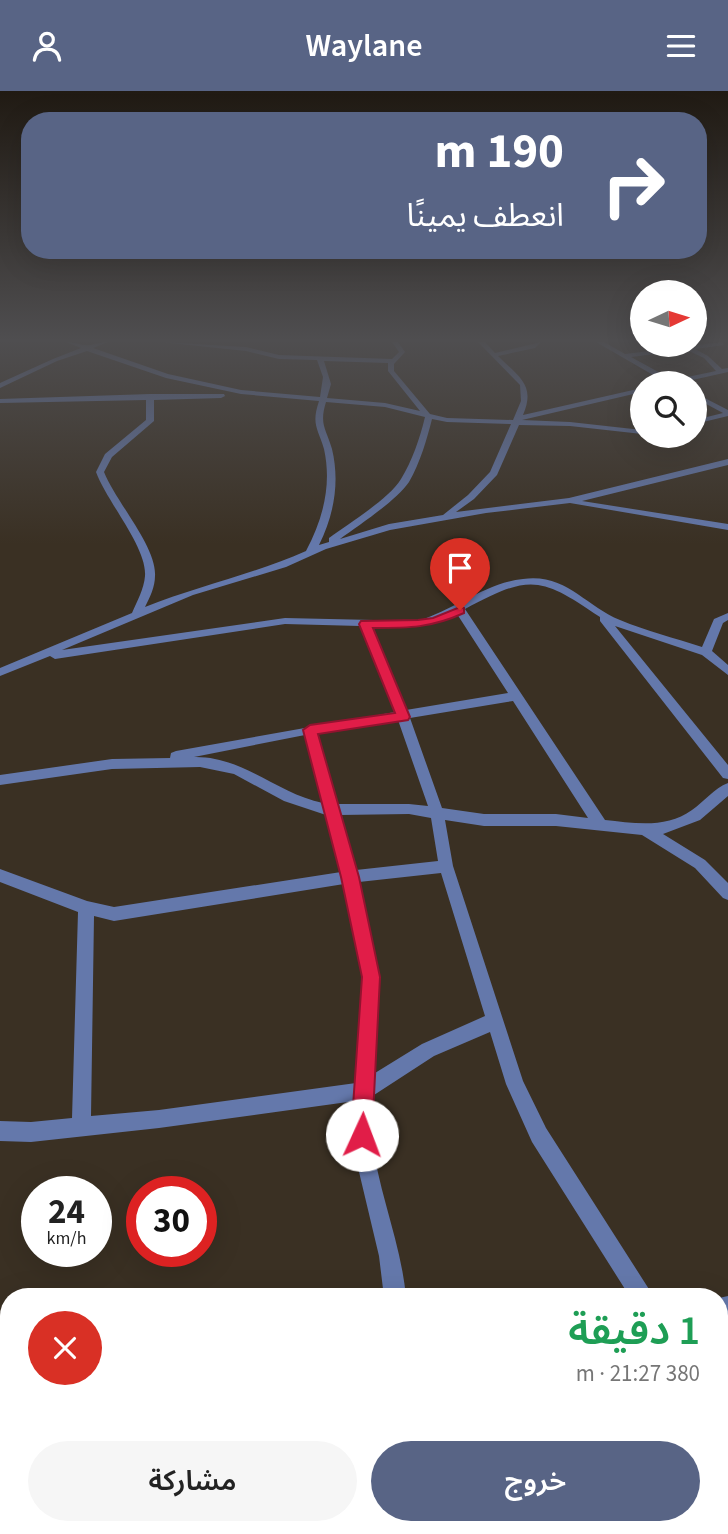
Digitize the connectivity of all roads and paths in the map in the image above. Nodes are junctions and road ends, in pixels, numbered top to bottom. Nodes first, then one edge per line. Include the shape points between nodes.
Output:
1 (150, 409) edge
2 (322, 409) edge
3 (401, 409) edge
4 (423, 409) edge
5 (522, 409) edge
6 (562, 409) edge
7 (728, 414) edge
8 (429, 417) junction
9 (707, 419) edge
10 (518, 420) junction
11 (630, 431) edge
12 (728, 462) edge
13 (569, 501) junction
14 (446, 516) junction
15 (728, 527) edge
16 (323, 547) junction
17 (310, 553) junction
18 (460, 610) junction
19 (601, 615) junction
20 (136, 616) junction
21 (728, 616) edge
22 (365, 624) junction
23 (706, 652) junction
24 (25, 660) junction
25 (728, 671) edge
26 (0, 672) edge
27 (516, 696) junction
28 (403, 717) junction
29 (310, 730) junction
30 (147, 761) junction
31 (728, 774) edge
32 (0, 780) edge
33 (728, 788) edge
34 (333, 810) junction
35 (437, 813) junction
36 (601, 826) junction
37 (645, 830) junction
38 (446, 866) junction
39 (0, 875) edge
40 (350, 877) junction
41 (728, 893) edge
42 (86, 908) junction
43 (494, 1021) junction
44 (363, 1091) junction
45 (81, 1126) junction
46 (0, 1131) edge
47 (394, 1288) edge
48 (637, 1288) edge

1 - 20 street via 150,421 108,456 100,472 150,569
2 - 17 street via 319,425 328,448 332,498 326,524
3 - 8 street
4 - 8 street
5 - 10 street
6 - 10 street
7 - 9 street
8 - 10 street
8 - 16 street via 404,482
10 - 11 street
10 - 14 street via 494,473
12 - 13 street
13 - 14 street
13 - 15 street
14 - 16 street
16 - 17 street
17 - 20 street via 189,593
18 - 19 street via 486,592 533,580 567,590
18 - 22 street via 418,624
18 - 27 street
19 - 23 street
19 - 31 street
20 - 24 street
21 - 23 street via 718,621
22 - 24 street via 253,624
22 - 28 street
23 - 25 street
24 - 26 street
27 - 28 street
27 - 36 street
28 - 29 street
28 - 35 street
29 - 30 street
29 - 34 street
30 - 32 street
30 - 34 street via 217,764 252,776 289,797
33 - 37 street via 695,816
34 - 35 street
34 - 40 street
35 - 36 street
35 - 38 street
36 - 37 street
37 - 41 street via 700,865
38 - 40 street
38 - 43 street
39 - 42 street
40 - 42 street via 127,912
40 - 44 street via 372,992
42 - 45 street
43 - 44 street via 428,1050
43 - 48 street via 515,1084 539,1135
44 - 45 street
44 - 47 street via 364,1159
45 - 46 street

